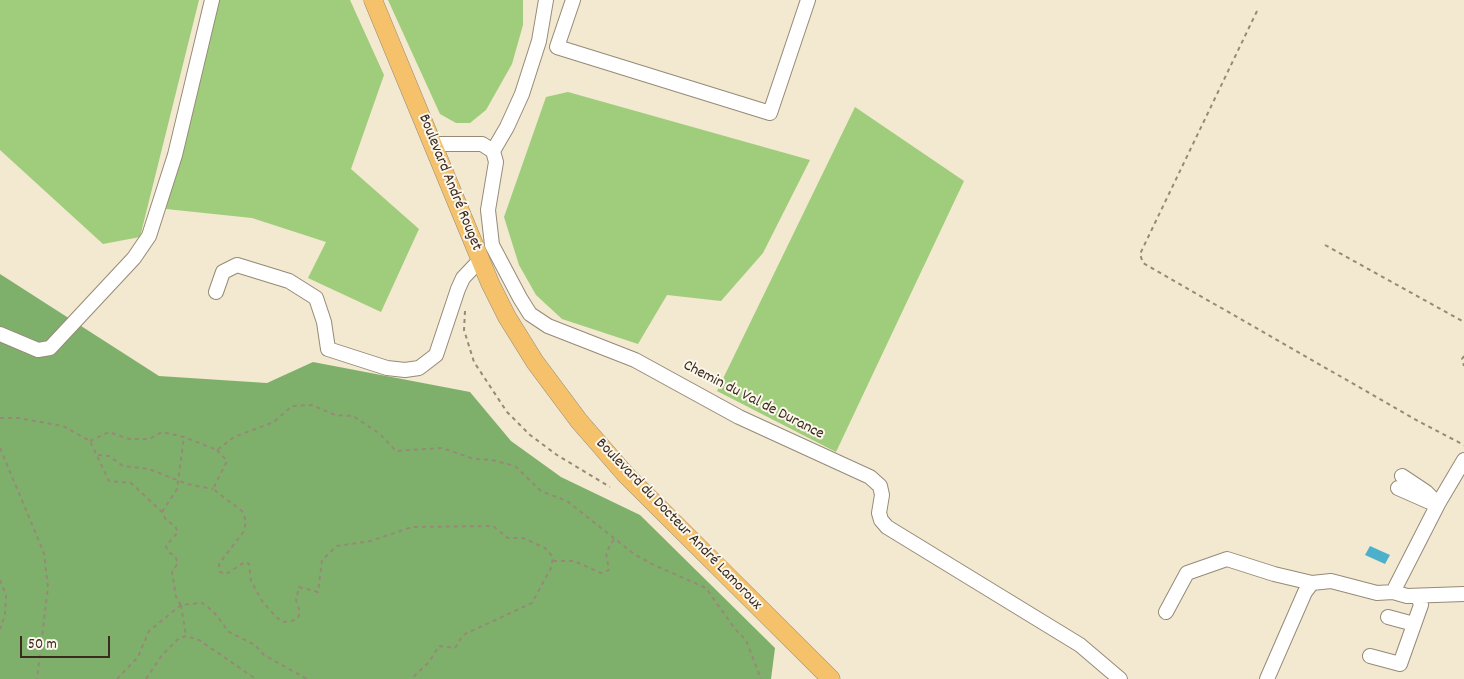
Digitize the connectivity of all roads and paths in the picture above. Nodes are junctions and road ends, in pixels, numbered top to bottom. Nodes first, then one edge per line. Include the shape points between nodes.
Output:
1 (212, 0) edge
2 (373, 0) edge
3 (546, 0) edge
4 (573, 0) edge
5 (808, 0) edge
6 (1257, 12) dead end
7 (432, 144) junction
8 (493, 151) junction
9 (1325, 245) dead end
10 (480, 260) junction
11 (216, 292) dead end
12 (465, 303) dead end
13 (1464, 322) edge
14 (0, 334) edge
15 (1464, 356) edge
16 (535, 362) joint
17 (1464, 366) edge
18 (0, 418) edge
19 (184, 437) junction
20 (90, 441) junction
21 (1464, 445) edge
22 (0, 448) edge
23 (217, 450) junction
24 (98, 455) junction
25 (1464, 460) edge
26 (179, 480) junction
27 (1400, 482) dead end
28 (610, 487) dead end
29 (213, 488) junction
30 (1438, 504) junction
31 (162, 512) junction
32 (614, 539) junction
33 (552, 560) junction
34 (0, 580) edge
35 (1312, 583) junction
36 (1393, 592) junction
37 (1464, 594) edge
38 (1418, 596) junction
39 (181, 605) junction
40 (1166, 612) dead end
41 (1388, 617) dead end
42 (1414, 624) junction
43 (0, 628) edge
44 (186, 636) junction
45 (1370, 656) dead end
46 (37, 679) edge
47 (117, 679) edge
48 (146, 679) edge
49 (256, 679) edge
50 (307, 679) edge
51 (411, 679) edge
52 (760, 679) edge
53 (832, 679) edge
54 (1120, 679) edge
55 (1267, 679) edge

1 - 14 street via 175,154 150,236 134,258 50,348 38,350
2 - 7 main road, Boulevard André Rouget
3 - 8 street via 539,42 522,94
4 - 5 street via 558,47 770,113
6 - 21 path via 1140,254 1143,263
7 - 8 street via 482,144
7 - 10 main road, Boulevard André Rouget
8 - 54 street, Chemin du Val de Durance via 496,162 488,210 492,245 530,314 548,326 635,360 739,417 870,477 880,486 880,520 887,527 1080,645
9 - 13 path
10 - 11 street via 461,283 436,355 419,368 405,370 387,368 328,349 316,298 289,281 237,265 224,272
10 - 16 main road, Boulevard André Rouget via 507,317
12 - 28 path via 464,330 474,362 507,412 557,455
15 - 17 path
16 - 53 main road, Boulevard du Docteur André Lamoroux via 579,421 626,475
18 - 20 path via 63,426
19 - 20 path via 162,432 149,439 130,439 109,432
19 - 23 path
19 - 26 path
20 - 24 path
22 - 46 path via 44,554 48,587
23 - 29 path via 227,461
23 - 32 path via 234,437 274,422 292,406 312,405 335,415 352,416 380,434 396,451 442,448 474,459 515,466 541,492 567,502
24 - 26 path via 108,456 122,466 149,469
24 - 31 path via 109,482 131,483
25 - 30 street
26 - 29 path
26 - 31 path
27 - 30 street via 1422,500
29 - 33 path via 242,511 246,522 244,530 219,564 220,572 226,574 245,562 249,564 251,581 262,601 283,622 298,618 300,612 296,600 299,587 318,592 322,560 337,546 371,541 412,527 493,526 508,538 523,538 545,548 553,556
30 - 36 street
31 - 39 path via 178,532 166,546 178,563 172,572 176,597
32 - 33 path via 606,554 609,570 601,573 574,561
32 - 52 path via 654,565 706,588 746,640
33 - 51 path via 532,603 463,635 455,648 439,646 429,662
34 - 43 path via 6,594 5,615
35 - 36 street via 1330,581 1377,593
35 - 40 street via 1227,559 1187,573
35 - 55 street via 1305,592
36 - 38 street
37 - 38 street
38 - 42 street via 1421,605
39 - 44 path
39 - 47 path via 149,632 138,658
39 - 50 path via 202,603 213,611 228,632 255,645 264,655
41 - 42 street
42 - 45 street via 1400,664
44 - 48 path via 178,639 162,655
44 - 49 path via 199,640

